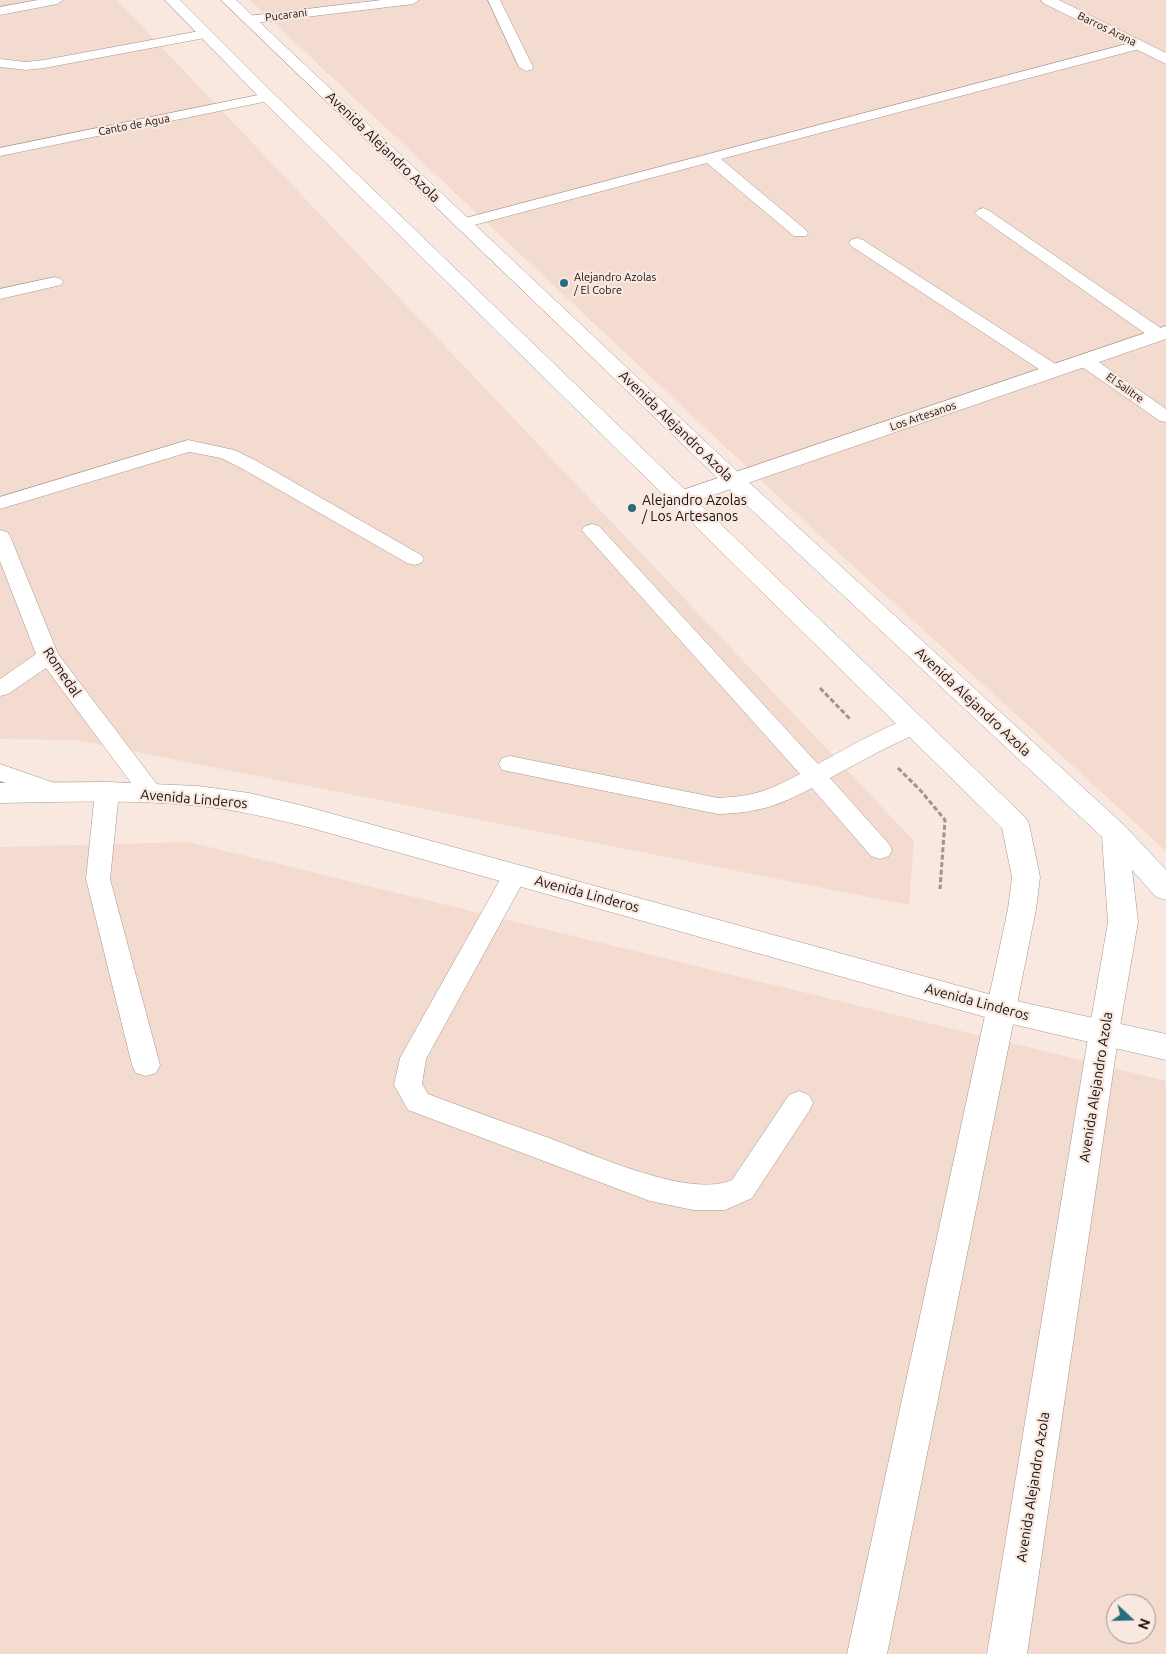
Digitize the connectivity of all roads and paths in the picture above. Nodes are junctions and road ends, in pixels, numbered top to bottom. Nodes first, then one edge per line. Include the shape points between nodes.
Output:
1 (56, 0) edge
2 (172, 0) edge
3 (228, 0) edge
4 (413, 0) edge
5 (494, 0) edge
6 (1048, 0) edge
7 (0, 11) edge
8 (248, 20) junction
9 (205, 34) junction
10 (1138, 45) junction
11 (1166, 59) edge
12 (0, 63) edge
13 (526, 67) dead end
14 (268, 97) junction
15 (0, 152) edge
16 (710, 158) junction
17 (983, 213) dead end
18 (462, 223) junction
19 (800, 233) dead end
20 (857, 243) dead end
21 (55, 282) dead end
22 (0, 294) edge
23 (1163, 334) edge
24 (1084, 360) junction
25 (1054, 371) junction
26 (1166, 417) edge
27 (734, 481) junction
28 (679, 499) junction
29 (0, 503) edge
30 (592, 530) dead end
31 (0, 536) edge
32 (414, 559) dead end
33 (48, 656) junction
34 (0, 689) edge
35 (914, 726) junction
36 (510, 764) dead end
37 (0, 772) edge
38 (815, 776) junction
39 (107, 792) junction
40 (0, 793) edge
41 (58, 793) junction
42 (151, 794) junction
43 (1115, 833) junction
44 (880, 850) dead end
45 (515, 875) junction
46 (1166, 889) edge
47 (1003, 1010) junction
48 (1104, 1032) junction
49 (1166, 1047) edge
50 (146, 1065) dead end
51 (799, 1103) dead end
52 (868, 1654) edge
53 (1007, 1654) edge

1 - 7 lane
2 - 9 main road
3 - 8 main road, Avenida Alejandro Azola
4 - 8 lane, Pucarani
5 - 13 lane
6 - 10 main road, Barros Arana
8 - 18 main road, Avenida Alejandro Azola
9 - 12 lane via 44,64
9 - 14 main road
10 - 11 main road, Barros Arana
10 - 16 lane
14 - 15 lane, Canto de Agua
14 - 28 main road
16 - 18 lane
16 - 19 lane
17 - 23 lane
18 - 27 main road, Avenida Alejandro Azola
20 - 25 lane
21 - 22 lane
23 - 24 main road, Los Artesanos
24 - 25 main road, Los Artesanos
24 - 26 lane, El Salitre
25 - 27 main road, Los Artesanos
27 - 28 main road, Los Artesanos
27 - 43 main road, Avenida Alejandro Azola
28 - 35 main road
29 - 32 lane via 188,446 227,454 248,464
30 - 38 lane
31 - 33 lane, Romedal
33 - 34 lane
33 - 42 lane, Romedal
35 - 38 lane
35 - 47 main road via 1015,824 1026,877
36 - 38 lane via 718,806 747,805 779,795
37 - 41 lane
38 - 44 lane
39 - 41 main road, Avenida Linderos
39 - 42 main road, Avenida Linderos
39 - 50 lane via 98,879
40 - 41 main road, Avenida Linderos
42 - 45 main road, Avenida Linderos via 248,803
43 - 46 main road
43 - 48 main road, Avenida Alejandro Azola via 1123,922
45 - 47 main road, Avenida Linderos
45 - 51 lane via 413,1058 408,1085 418,1102 650,1188 694,1197 724,1197 742,1189
47 - 48 main road, Avenida Linderos
47 - 52 main road
48 - 49 main road, Avenida Linderos
48 - 53 main road, Avenida Alejandro Azola

